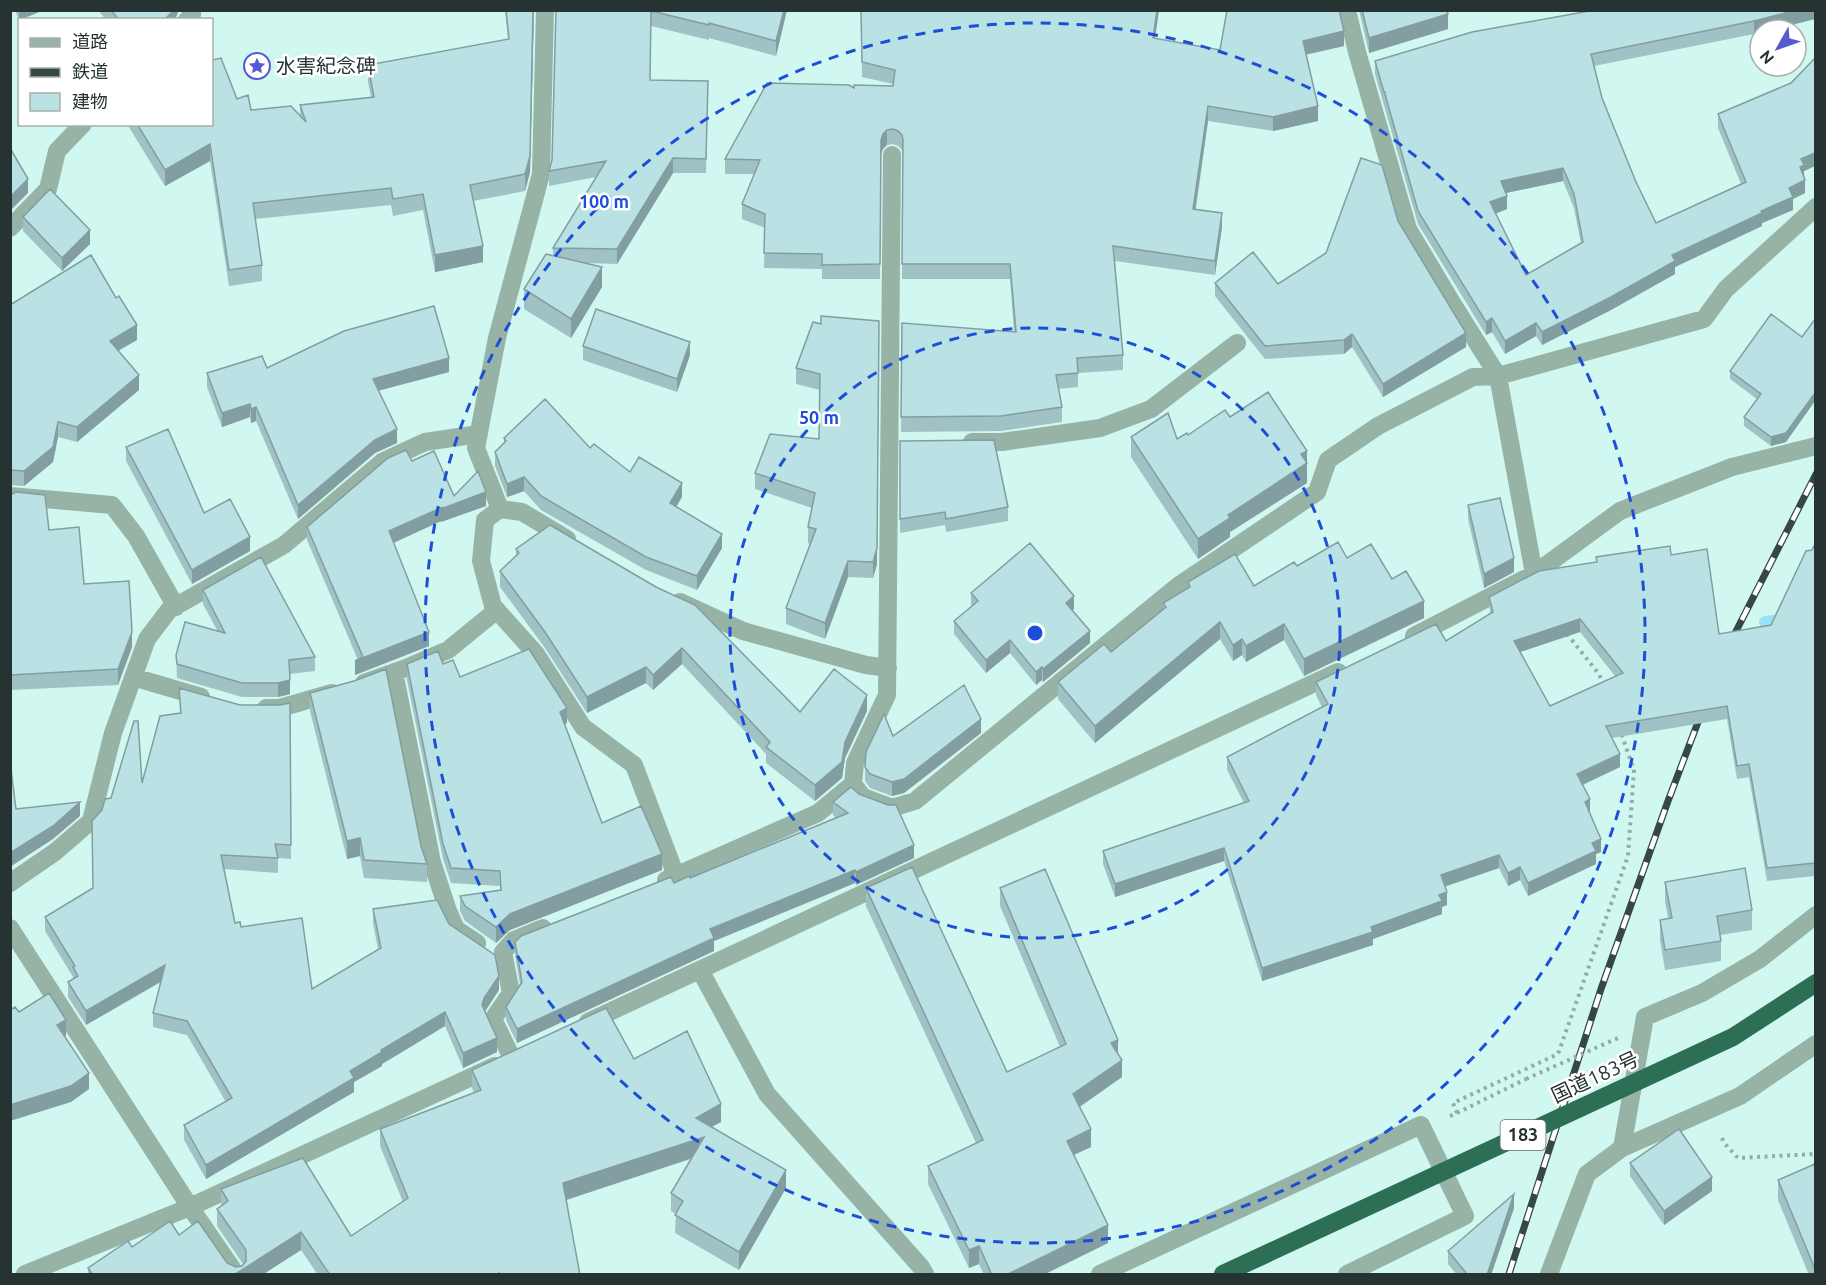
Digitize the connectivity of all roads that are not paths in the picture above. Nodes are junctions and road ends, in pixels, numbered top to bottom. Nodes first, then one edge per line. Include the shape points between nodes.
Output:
1 (545, 10) edge
2 (1347, 10) edge
3 (81, 126) edge
4 (892, 155) dead end
5 (1815, 207) edge
6 (10, 228) edge
7 (1237, 343) dead end
8 (1498, 376) junction
9 (479, 434) junction
10 (957, 442) edge
11 (889, 443) junction
12 (912, 443) edge
13 (1815, 446) edge
14 (10, 496) edge
15 (500, 509) junction
16 (582, 547) edge
17 (1534, 574) junction
18 (662, 593) edge
19 (176, 607) junction
20 (497, 610) junction
21 (1401, 642) edge
22 (1358, 662) edge
23 (888, 668) junction
24 (394, 672) junction
25 (133, 677) junction
26 (219, 702) edge
27 (250, 708) edge
28 (853, 784) junction
29 (676, 876) junction
30 (10, 883) edge
31 (654, 884) edge
32 (1815, 915) edge
33 (557, 923) edge
34 (10, 928) edge
35 (505, 962) junction
36 (700, 970) junction
37 (1815, 983) edge
38 (574, 1029) edge
39 (1815, 1044) edge
40 (532, 1048) edge
41 (512, 1058) junction
42 (1622, 1149) junction
43 (190, 1207) junction
44 (25, 1275) edge
45 (236, 1275) edge
46 (925, 1275) edge
47 (1100, 1275) edge
48 (1223, 1275) edge
49 (1347, 1275) edge
50 (1549, 1275) edge

1 - 9 street via 541,174 497,338
2 - 8 street via 1368,65 1408,229
3 - 6 street via 57,151 48,189
4 - 11 street
5 - 8 street via 1726,289 1704,319
7 - 10 street via 1151,409 1100,428 1002,442
8 - 17 street
8 - 28 street via 1473,377 1378,426 1328,460 1317,492 1178,586 915,801 892,808 863,797
9 - 15 street via 476,448
9 - 19 street via 425,442 382,462 284,545
11 - 12 street
11 - 23 street
13 - 17 street via 1732,467 1620,511
14 - 19 street via 112,505 136,536
15 - 16 street via 522,512
15 - 20 street via 485,520 481,561
17 - 21 street
18 - 23 street via 742,631
19 - 25 street via 169,610 147,639
20 - 24 street via 448,650
20 - 29 street via 536,654 583,727 634,765
22 - 36 street
23 - 28 street via 887,694 855,763
24 - 27 street via 280,708
24 - 35 street via 432,862 448,911 456,929
25 - 26 street
25 - 30 street via 113,733 91,821
28 - 29 street via 818,813
29 - 31 street
32 - 42 street via 1760,959 1702,993 1645,1017
33 - 35 street via 514,940 503,952
34 - 43 street
35 - 41 street via 511,993 493,1019
36 - 38 street
36 - 46 street via 767,1094
37 - 48 highway, 国道183号 / 183, bridge via 1733,1037
39 - 42 street via 1740,1096
40 - 41 street
41 - 43 street
42 - 50 street via 1587,1174
43 - 44 street
43 - 45 street
47 - 49 street via 1421,1125 1465,1216

